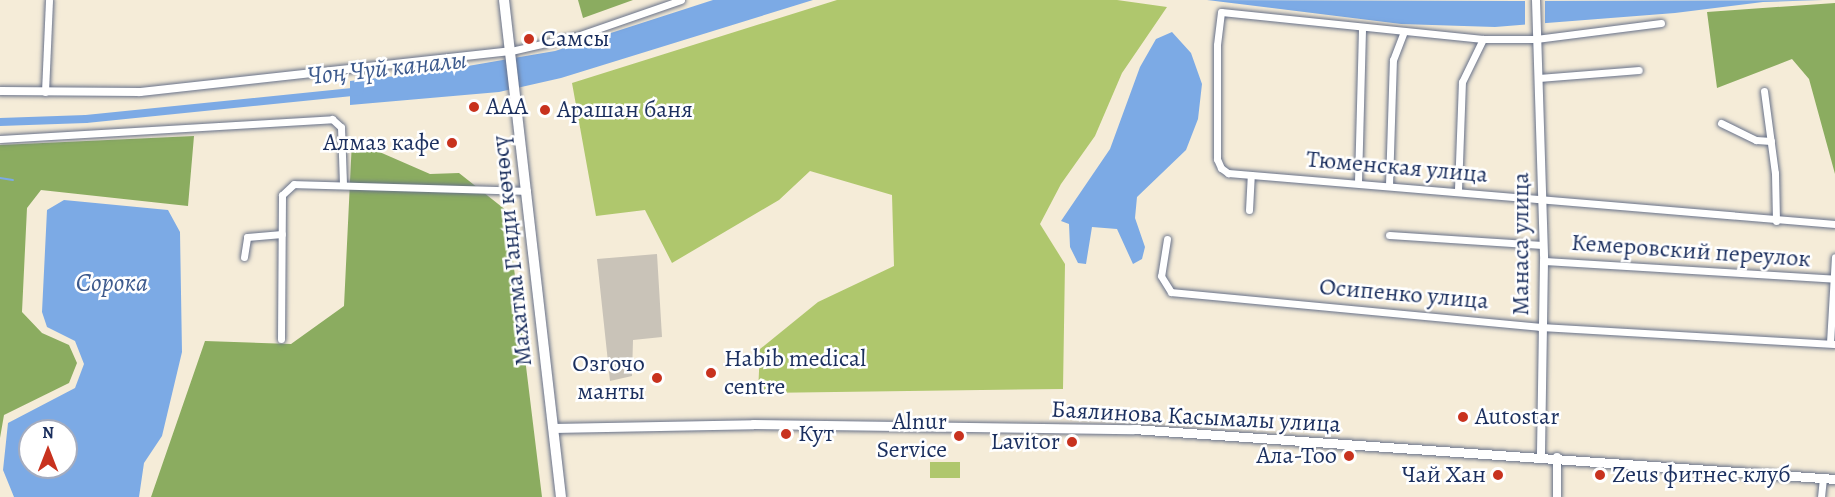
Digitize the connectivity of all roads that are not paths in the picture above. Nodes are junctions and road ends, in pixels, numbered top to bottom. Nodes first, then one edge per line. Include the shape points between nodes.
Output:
1 (49, 0) edge
2 (504, 0) edge
3 (681, 0) edge
4 (1536, 0) edge
5 (1661, 23) dead end
6 (1362, 27) junction
7 (1404, 32) junction
8 (1536, 35) junction
9 (1483, 39) junction
10 (511, 51) junction
11 (1639, 70) dead end
12 (1539, 78) junction
13 (0, 91) edge
14 (1764, 91) dead end
15 (45, 92) junction
16 (1721, 123) dead end
17 (0, 140) edge
18 (1771, 141) junction
19 (1251, 175) junction
20 (1358, 182) junction
21 (343, 185) junction
22 (1389, 185) junction
23 (527, 190) junction
24 (1458, 190) junction
25 (1542, 202) junction
26 (1249, 210) dead end
27 (1776, 221) junction
28 (1835, 224) edge
29 (282, 234) junction
30 (1389, 235) dead end
31 (1167, 239) dead end
32 (1543, 245) junction
33 (1835, 256) edge
34 (244, 257) dead end
35 (1544, 261) junction
36 (1834, 279) edge
37 (1540, 327) junction
38 (281, 339) dead end
39 (1833, 344) edge
40 (553, 428) junction
41 (1541, 456) junction
42 (1557, 457) junction
43 (1823, 477) junction
44 (1835, 479) edge
45 (561, 497) edge
46 (1557, 497) edge
47 (1821, 497) edge

1 - 15 street
2 - 10 main road, Махатма Ганди көчөсү
3 - 10 street via 577,36
4 - 8 street, Манаса улица
5 - 8 street
6 - 7 street
6 - 19 street, Тюменская улица via 1221,12 1217,45 1218,159 1228,173
6 - 20 street
7 - 9 street
7 - 22 street via 1393,60
8 - 9 street
8 - 12 street, Манаса улица
9 - 24 street via 1462,82
10 - 15 street via 187,88
10 - 23 main road, Махатма Ганди көчөсү
11 - 12 street
12 - 25 street, Манаса улица
13 - 15 street
14 - 18 street
16 - 18 street via 1756,140
17 - 21 street via 332,119 341,127
18 - 27 street
19 - 20 street, Тюменская улица
19 - 26 street
20 - 22 street, Тюменская улица
21 - 23 street
21 - 29 street via 294,184 282,195
22 - 24 street, Тюменская улица
23 - 40 main road, Махатма Ганди көчөсү
24 - 25 street, Тюменская улица
25 - 27 street, Тюменская улица
25 - 32 street, Манаса улица
27 - 28 street, Тюменская улица
29 - 34 street via 247,237
29 - 38 street
30 - 32 street, Кемеровский переулок
31 - 37 street, Осипенко улица via 1161,276 1171,292
32 - 35 street, Манаса улица
33 - 36 street
35 - 36 street, Кемеровский переулок
35 - 37 street, Манаса улица
36 - 39 street
37 - 39 street, Осипенко улица
37 - 41 street, Манаса улица
40 - 41 main road, Баялинова Касымалы улица via 753,424 1133,429
40 - 45 main road, Махатма Ганди көчөсү
41 - 42 main road, Баялинова Касымалы улица
42 - 43 main road, Баялинова Касымалы улица
42 - 46 street
43 - 44 main road, Баялинова Касымалы улица
43 - 47 street

